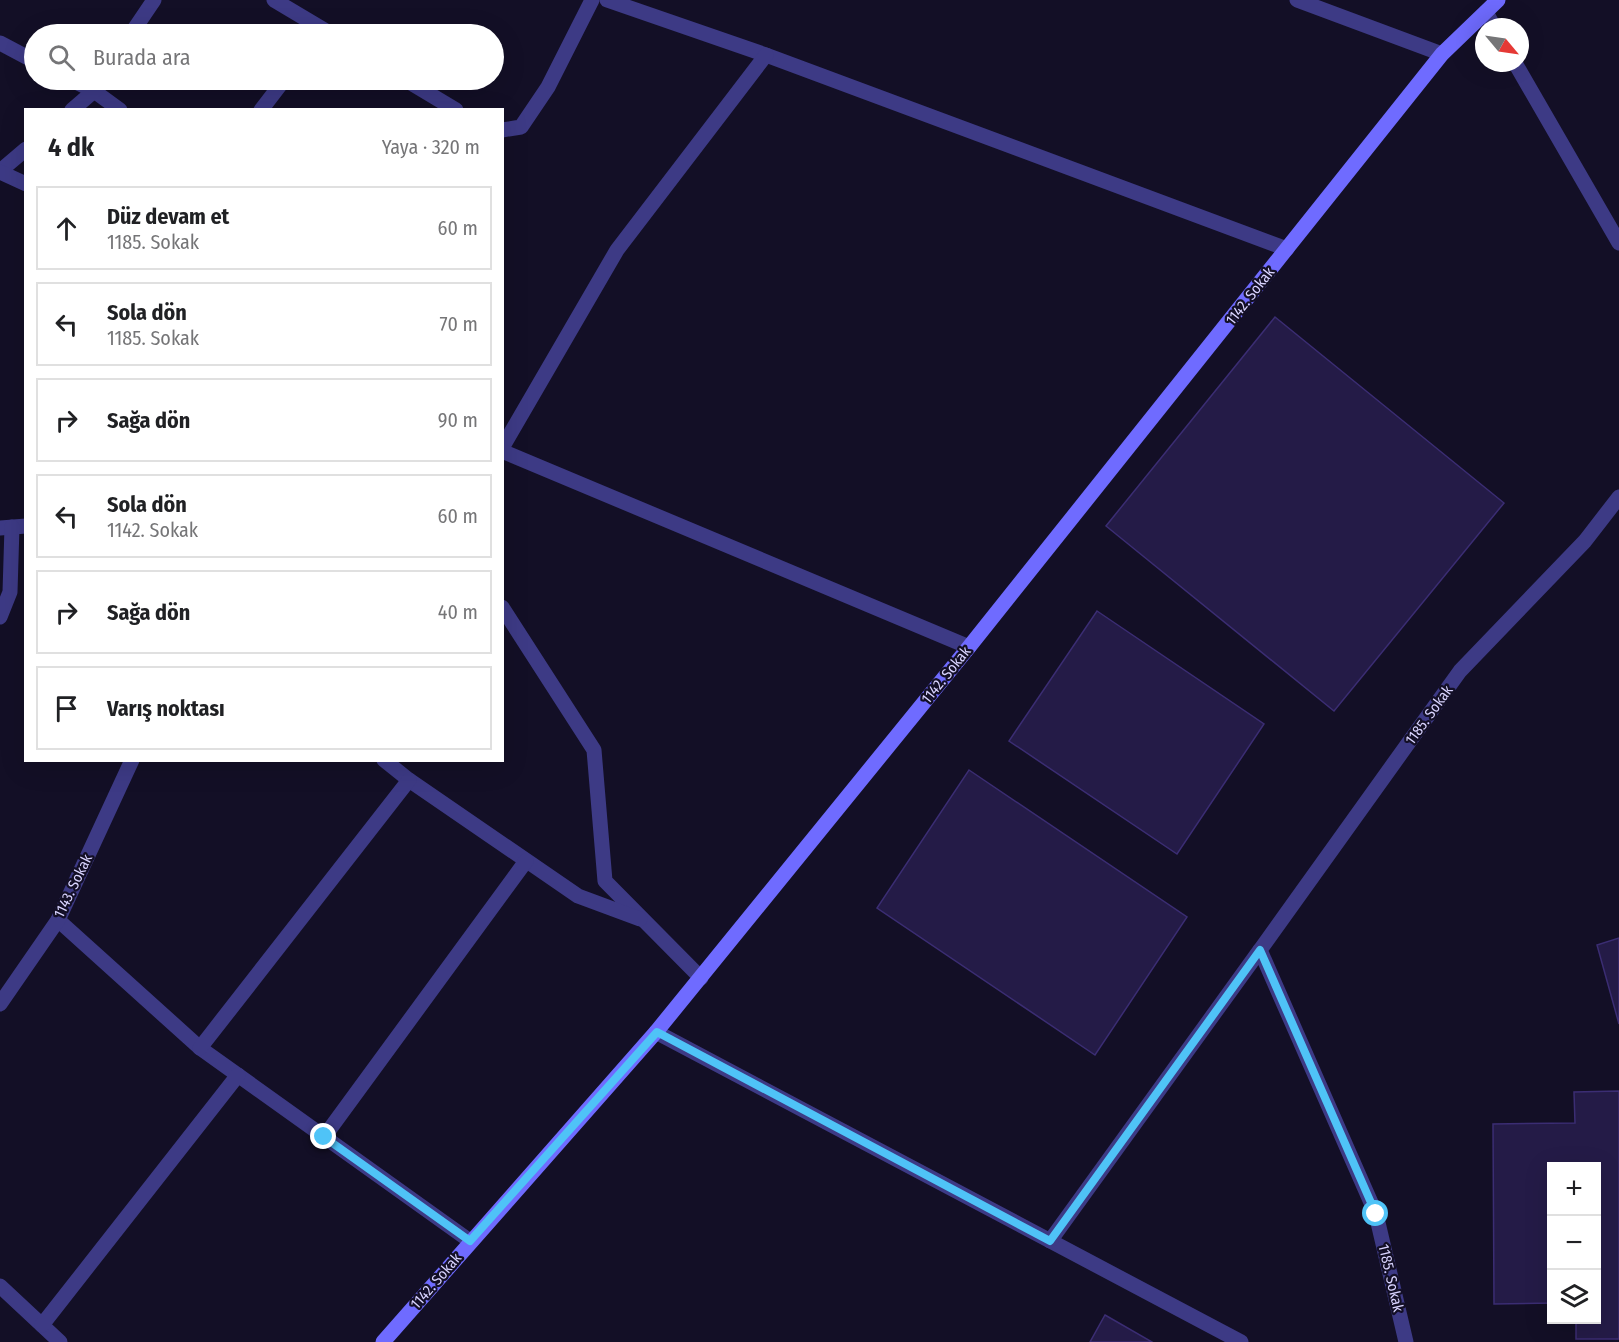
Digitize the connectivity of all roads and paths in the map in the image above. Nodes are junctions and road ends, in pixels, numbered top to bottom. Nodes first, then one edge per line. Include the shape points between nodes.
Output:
1 (154, 0) edge
2 (274, 0) edge
3 (592, 0) edge
4 (607, 0) edge
5 (1297, 0) edge
6 (1498, 0) edge
7 (1486, 12) junction
8 (1489, 18) edge
9 (138, 24) edge
10 (310, 24) edge
11 (0, 43) edge
12 (1442, 54) junction
13 (766, 55) junction
14 (24, 56) edge
15 (1520, 72) edge
16 (93, 90) edge
17 (102, 90) edge
18 (276, 90) edge
19 (423, 90) edge
20 (74, 108) edge
21 (118, 108) edge
22 (263, 108) edge
23 (453, 108) edge
24 (504, 130) edge
25 (24, 151) edge
26 (0, 172) edge
27 (24, 183) edge
28 (1619, 243) edge
29 (1287, 249) junction
30 (504, 446) edge
31 (504, 450) edge
32 (1619, 496) edge
33 (12, 527) edge
34 (504, 611) edge
35 (0, 617) edge
36 (969, 647) junction
37 (131, 762) edge
38 (386, 762) edge
39 (409, 780) junction
40 (526, 861) junction
41 (58, 920) junction
42 (646, 921) junction
43 (1260, 950) junction
44 (701, 978) junction
45 (0, 1004) edge
46 (657, 1032) junction
47 (200, 1048) junction
48 (238, 1076) junction
49 (324, 1137) junction
50 (470, 1241) junction
51 (1050, 1241) junction
52 (0, 1286) edge
53 (42, 1325) junction
54 (60, 1342) edge
55 (383, 1342) edge
56 (1241, 1342) edge
57 (1406, 1342) edge

1 - 9 street
2 - 10 street
3 - 24 street via 548,87 521,127
4 - 13 street
5 - 12 street
6 - 7 street, 1142. Sokak
7 - 8 street
7 - 12 street, 1142. Sokak
11 - 14 street
12 - 29 street, 1142. Sokak
13 - 29 street
13 - 30 street via 617,250
15 - 28 street
16 - 20 street
17 - 21 street
18 - 22 street
19 - 23 street
25 - 26 street
26 - 27 street
29 - 36 street, 1142. Sokak
31 - 36 street
32 - 43 street, 1185. Sokak via 1585,541 1460,671
33 - 35 street via 10,592
34 - 42 street via 594,750 606,881
36 - 44 street, 1142. Sokak
37 - 41 street, 1143. Sokak
38 - 39 street
39 - 40 street
39 - 47 street
40 - 42 street via 578,896
40 - 49 street
41 - 45 street, 1143. Sokak
41 - 47 street
42 - 44 street
43 - 51 street, 1185. Sokak
43 - 57 street, 1185. Sokak via 1376,1214
44 - 46 street, 1142. Sokak
46 - 50 street, 1142. Sokak
46 - 51 street
47 - 48 street
48 - 49 street
48 - 53 street
49 - 50 street
50 - 55 street, 1142. Sokak
51 - 56 street
52 - 53 street
53 - 54 street

